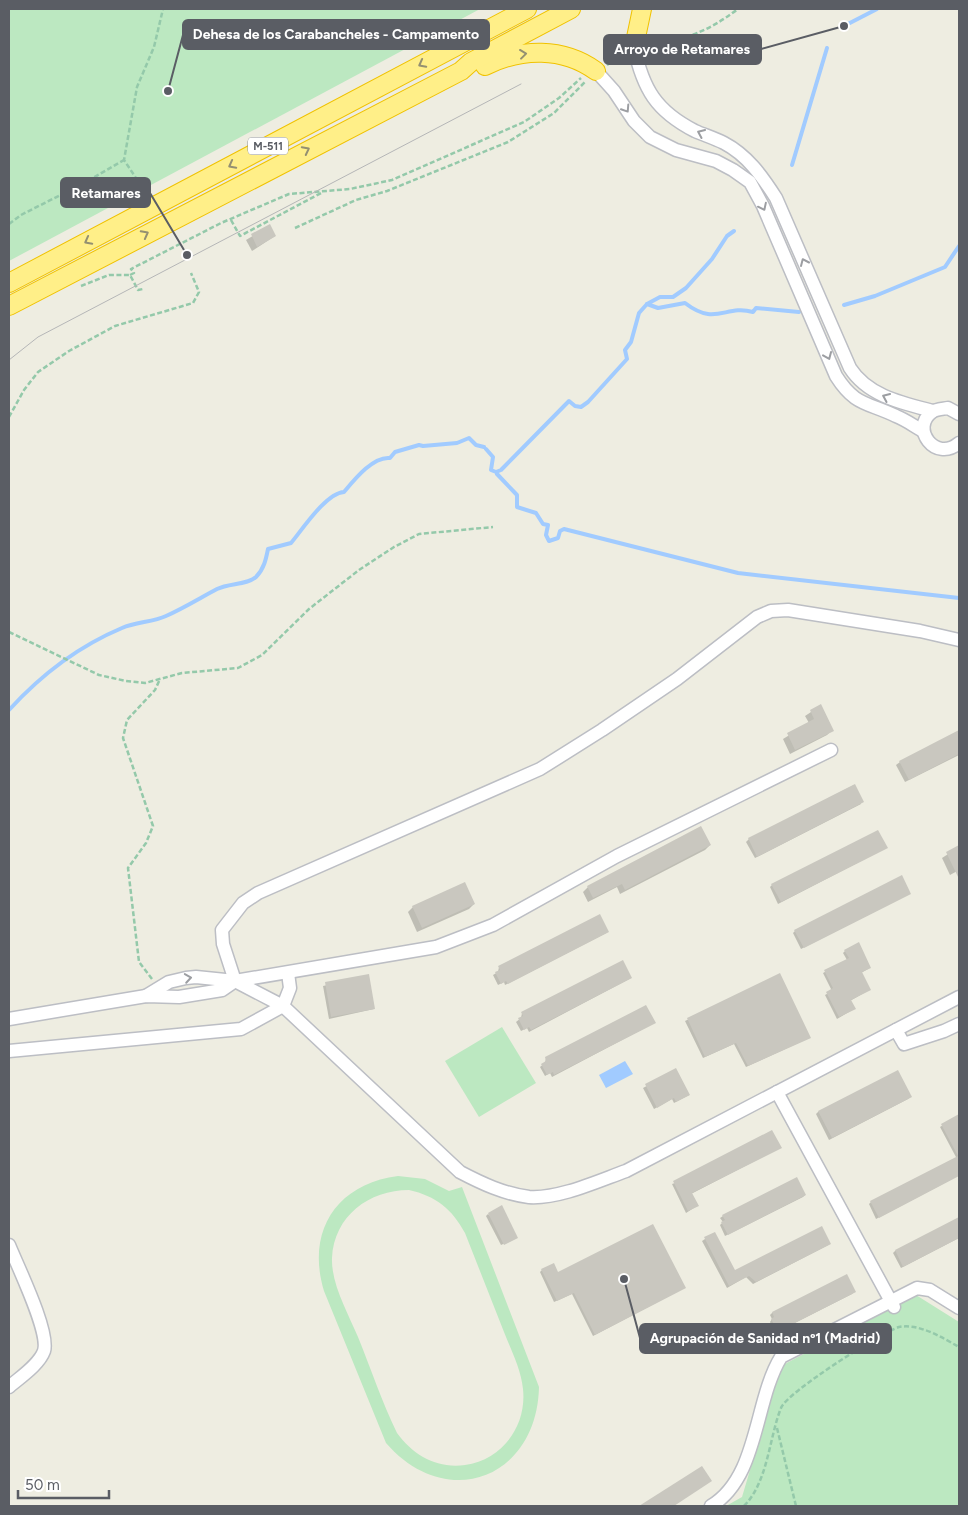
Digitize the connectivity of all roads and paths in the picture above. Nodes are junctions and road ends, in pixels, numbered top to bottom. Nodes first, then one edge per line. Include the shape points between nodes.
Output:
1 (163, 9) edge
2 (527, 9) edge
3 (571, 9) edge
4 (642, 9) edge
5 (738, 9) edge
6 (634, 47) junction
7 (593, 70) junction
8 (461, 71) junction
9 (124, 160) junction
10 (325, 192) junction
11 (146, 193) dead end
12 (231, 220) junction
13 (9, 224) edge
14 (295, 228) dead end
15 (191, 273) dead end
16 (130, 276) junction
17 (9, 283) edge
18 (79, 288) dead end
19 (143, 289) dead end
20 (9, 306) edge
21 (858, 380) junction
22 (846, 392) junction
23 (933, 411) junction
24 (959, 414) edge
25 (9, 417) edge
26 (924, 431) junction
27 (957, 448) edge
28 (493, 527) dead end
29 (9, 632) edge
30 (959, 640) edge
31 (160, 679) junction
32 (831, 750) dead end
33 (288, 973) junction
34 (235, 981) junction
35 (146, 996) junction
36 (959, 997) edge
37 (283, 1006) junction
38 (9, 1019) edge
39 (959, 1025) edge
40 (896, 1030) junction
41 (9, 1051) edge
42 (777, 1092) junction
43 (9, 1244) edge
44 (892, 1304) junction
45 (959, 1308) edge
46 (959, 1347) edge
47 (9, 1387) edge
48 (776, 1426) junction
49 (712, 1506) edge
50 (744, 1506) edge
51 (796, 1506) edge

1 - 9 path via 154,47 137,87
2 -> 17 highway, M-511
3 - 8 highway, M-511 via 471,62
4 - 6 highway
5 - 6 path via 714,27 678,40
6 - 7 path
21 -> 6 street via 776,198 760,173 724,143 666,114 649,93
8 -> 7 highway via 476,71 499,59 523,53 549,52 583,62
7 - 10 path via 548,107 508,130 392,180
7 - 14 path via 554,113 508,142 387,191 356,200
7 -> 22 street via 650,137 676,150 716,161 750,182
20 -> 8 highway, M-511
9 - 11 path
9 - 13 path via 21,214
10 - 12 path via 289,194
10 - 12 path via 240,236
12 - 16 path via 131,270 134,274
15 - 25 path via 199,292 193,303 115,326 69,351 38,372
16 - 18 path via 103,276
16 - 19 path via 138,290
21 - 22 street
23 -> 21 street via 901,403
22 - 26 street
23 - 24 street via 948,408
23 - 26 street via 925,420
26 - 27 street via 929,443 940,450
28 - 31 path via 419,534 345,581 309,609 262,656 238,668 182,673
29 - 31 path via 99,675 126,681
30 - 34 street via 788,610 771,611 757,617 677,678 540,769 258,892 243,902 222,930
31 - 35 path via 155,690 127,720 123,738 152,826 146,843 128,868 139,962 153,981
32 - 33 street via 616,856 493,925 436,947
33 - 34 street
33 - 37 street via 290,988
34 - 35 street via 222,990 180,998
35 -> 34 street via 170,982 186,978
34 - 37 street
35 - 38 street
36 - 40 street
37 - 41 street via 240,1029
37 - 42 street via 460,1172 489,1187 530,1197 576,1190 626,1170
39 - 40 street via 904,1044
40 - 42 street
42 - 44 street
43 - 47 street via 45,1335 44,1352
44 - 45 street via 917,1288 930,1290
44 - 49 street via 781,1357 744,1466 732,1489
46 - 48 path via 932,1331 901,1327 882,1334 808,1383 781,1406
48 - 50 path via 756,1490
48 - 51 path

